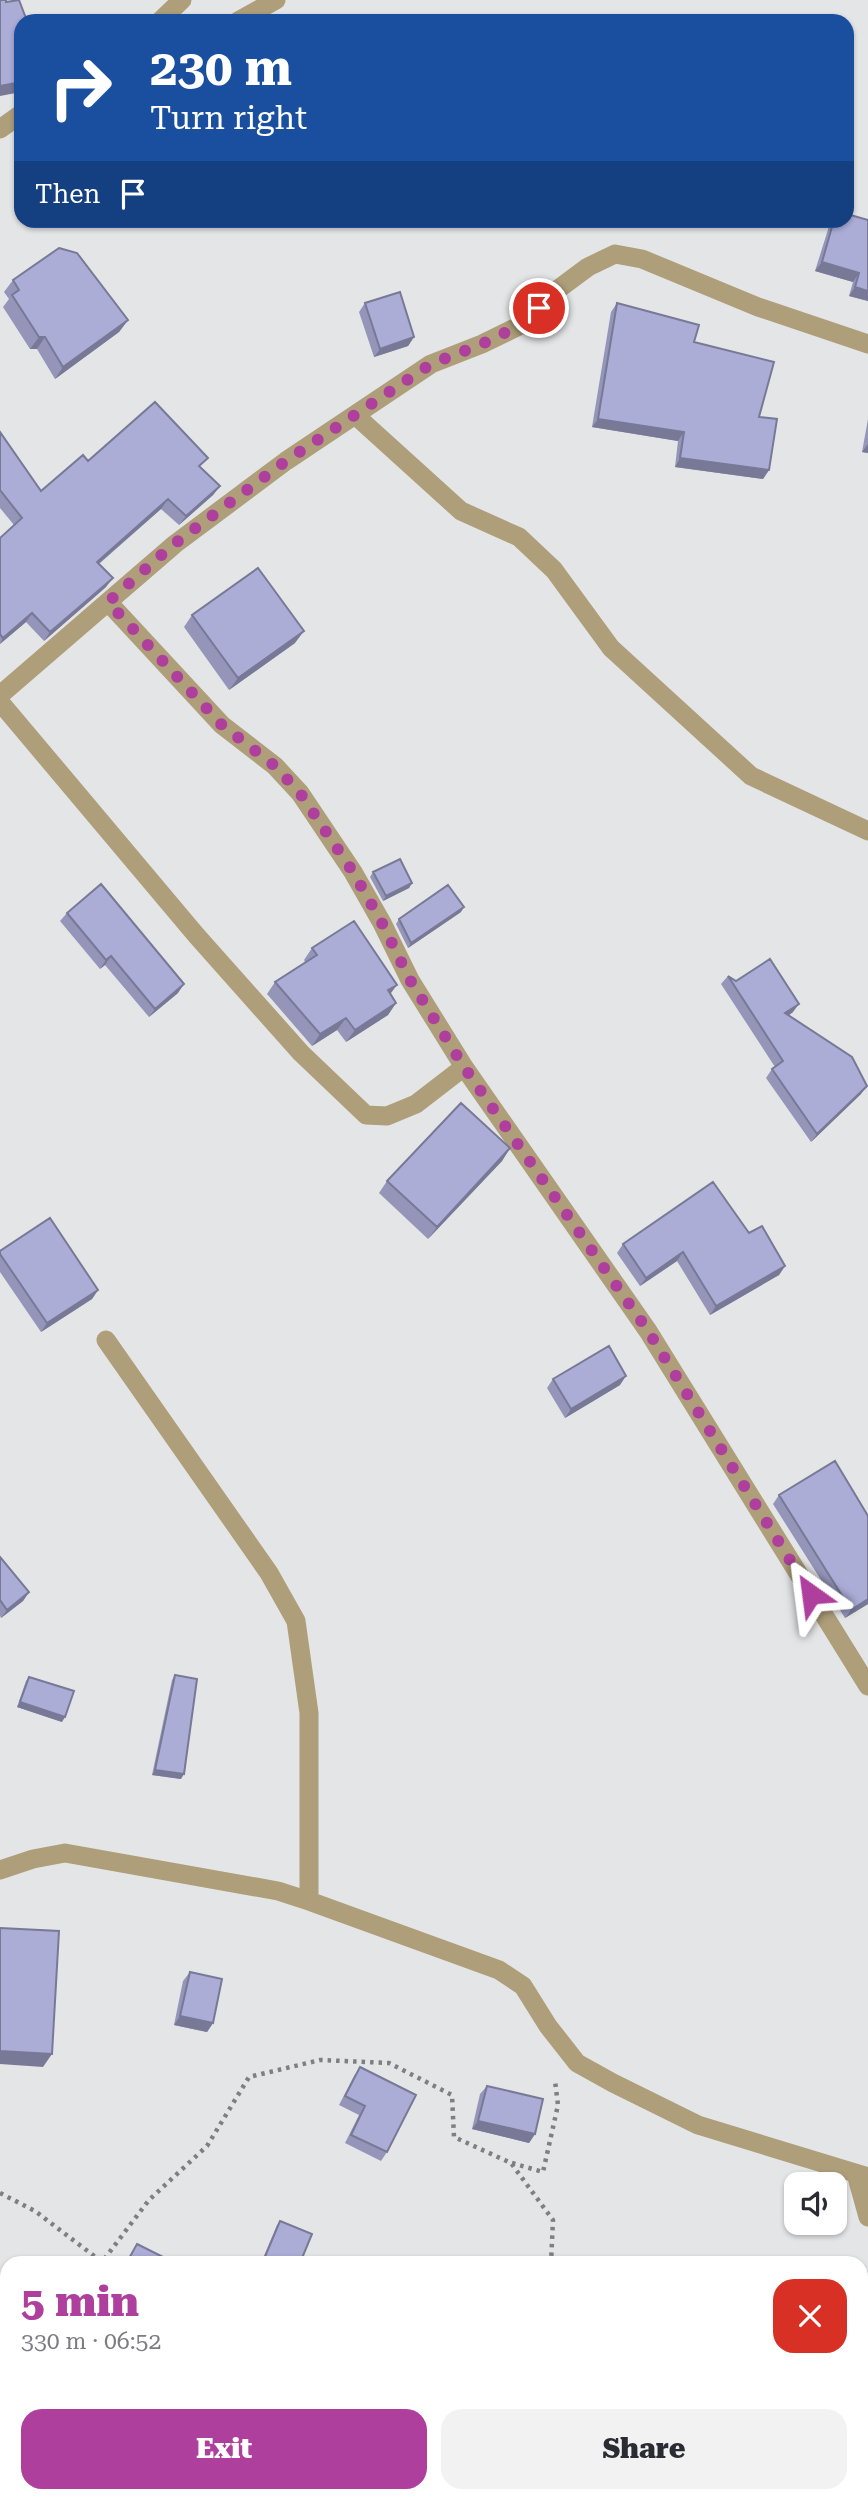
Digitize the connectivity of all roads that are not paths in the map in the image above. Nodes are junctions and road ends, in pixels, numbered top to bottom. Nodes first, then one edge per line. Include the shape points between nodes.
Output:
1 (182, 0) edge
2 (276, 0) edge
3 (167, 14) edge
4 (251, 14) edge
5 (868, 344) edge
6 (355, 415) junction
7 (108, 602) junction
8 (0, 695) edge
9 (0, 702) edge
10 (868, 831) edge
11 (464, 1067) junction
12 (106, 1340) dead end
13 (868, 1686) edge
14 (0, 1870) edge
15 (309, 1901) junction
16 (862, 2176) edge
17 (868, 2217) edge

1 - 3 street
2 - 4 street
5 - 6 street via 758,307 642,259 615,254 557,290 521,325 431,364
6 - 7 street via 174,544
6 - 10 street via 461,511 519,537 554,570 611,648 751,776
7 - 8 street
7 - 11 street via 222,725 275,766 300,793 353,872 410,980
9 - 11 street via 195,935 300,1053 366,1115 387,1116 416,1104
11 - 13 street via 648,1331
12 - 15 street via 268,1573 296,1621 309,1713
14 - 15 street via 65,1853 278,1891
15 - 16 street via 499,1970 523,1986 578,2063 613,2083 698,2125
16 - 17 street

